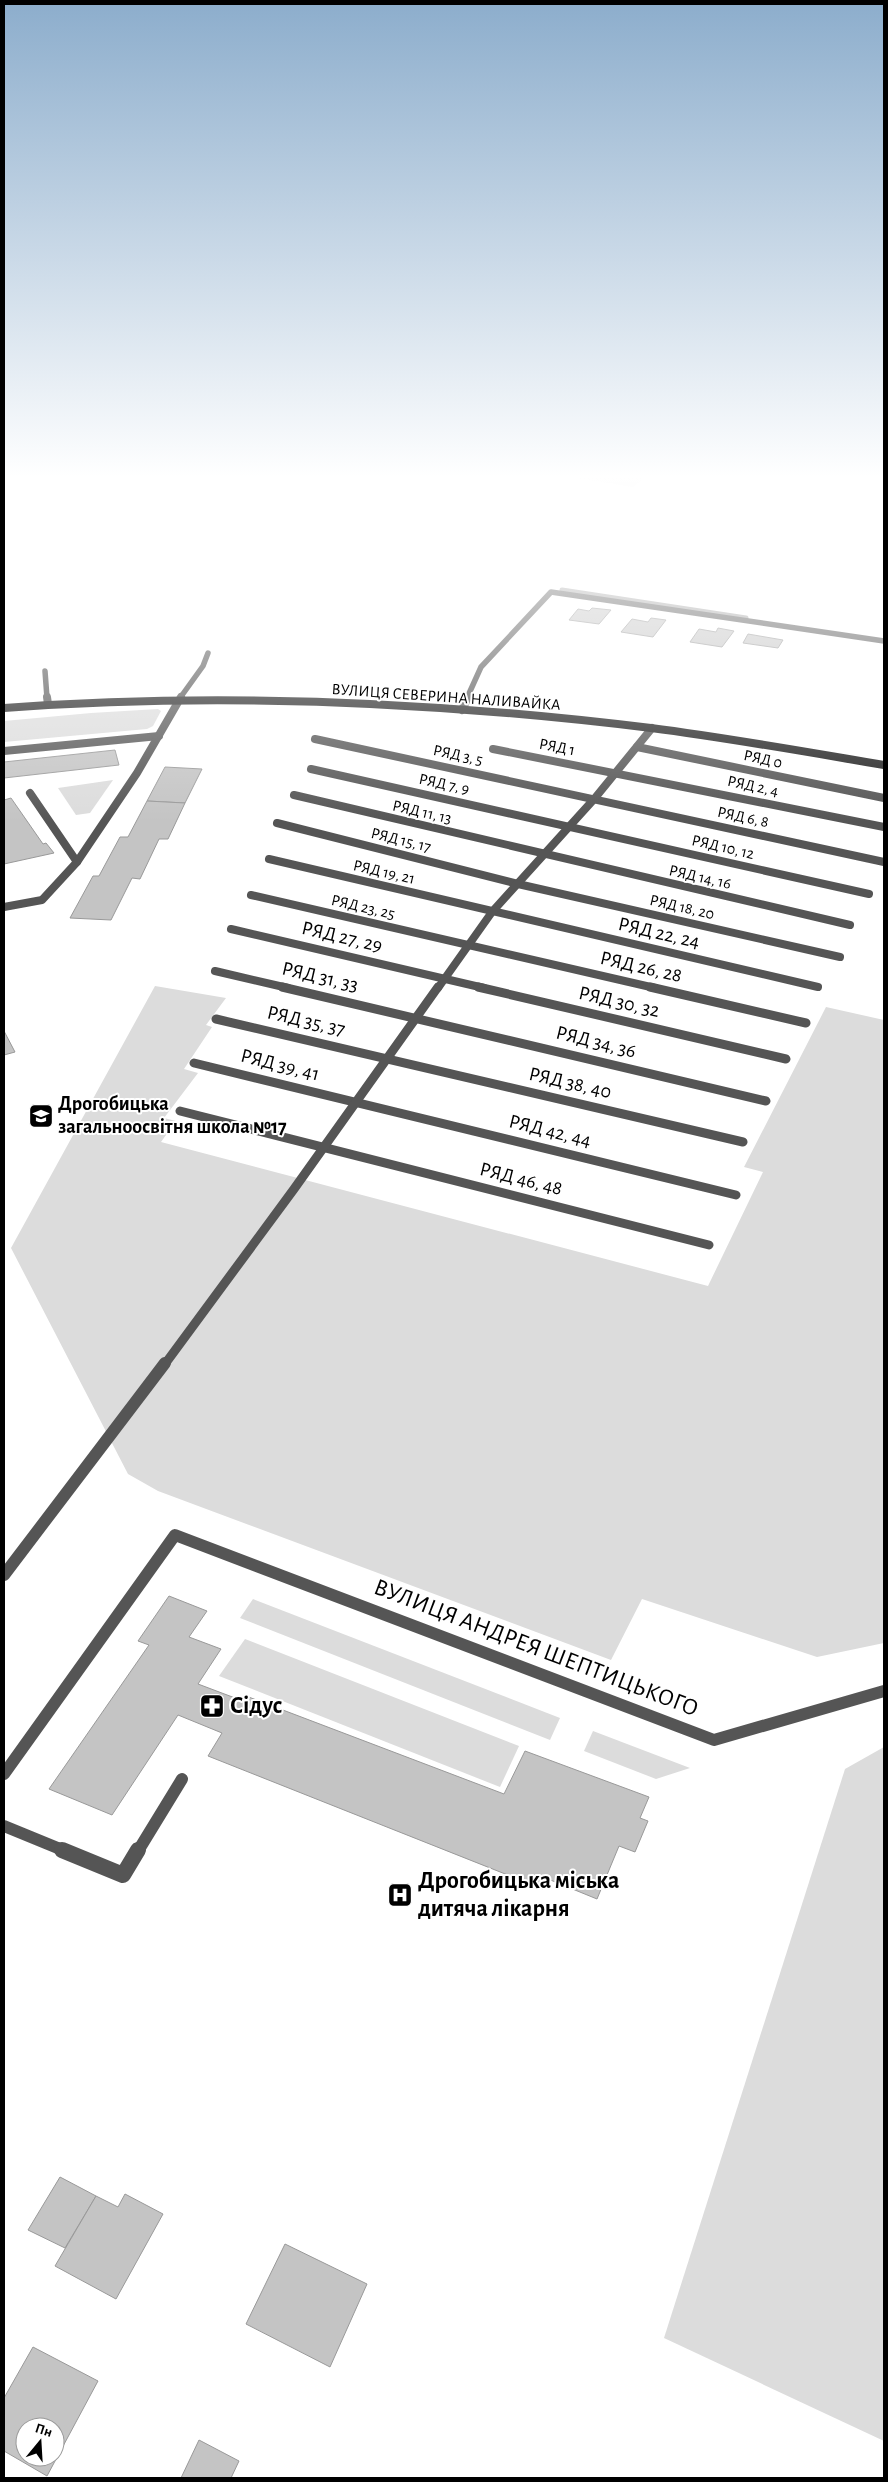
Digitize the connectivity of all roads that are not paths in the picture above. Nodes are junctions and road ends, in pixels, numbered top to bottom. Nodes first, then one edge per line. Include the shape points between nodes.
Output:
1 (884, 641) edge
2 (208, 653) dead end
3 (45, 671) dead end
4 (180, 699) junction
5 (48, 704) junction
6 (4, 708) edge
7 (462, 710) junction
8 (652, 728) junction
9 (159, 736) junction
10 (316, 739) dead end
11 (637, 747) junction
12 (493, 749) dead end
13 (4, 751) edge
14 (884, 765) edge
15 (312, 769) dead end
16 (616, 772) junction
17 (30, 793) dead end
18 (294, 795) dead end
19 (595, 798) junction
20 (884, 798) edge
21 (278, 823) dead end
22 (570, 826) junction
23 (884, 827) edge
24 (544, 855) junction
25 (268, 859) dead end
26 (76, 862) junction
27 (884, 862) edge
28 (518, 884) junction
29 (869, 894) dead end
30 (251, 895) dead end
31 (4, 908) edge
32 (492, 912) junction
33 (850, 925) dead end
34 (231, 929) dead end
35 (469, 946) junction
36 (840, 957) dead end
37 (215, 970) dead end
38 (445, 979) junction
39 (818, 987) dead end
40 (418, 1017) junction
41 (216, 1019) dead end
42 (806, 1023) dead end
43 (389, 1058) junction
44 (786, 1059) dead end
45 (194, 1063) dead end
46 (766, 1101) dead end
47 (357, 1102) junction
48 (180, 1111) dead end
49 (743, 1142) dead end
50 (325, 1146) junction
51 (736, 1194) dead end
52 (709, 1245) dead end
53 (4, 1575) edge
54 (884, 1690) edge
55 (4, 1774) edge
56 (182, 1779) dead end
57 (4, 1826) edge

1 - 7 street via 551,592 481,667
2 - 4 street
3 - 5 street
4 - 5 street, ВУЛИЦЯ СЕВЕРИНА НАЛИВАЙКА
4 - 7 street, ВУЛИЦЯ СЕВЕРИНА НАЛИВАЙКА
4 - 9 street
5 - 6 street, ВУЛИЦЯ СЕВЕРИНА НАЛИВАЙКА
7 - 8 street, ВУЛИЦЯ СЕВЕРИНА НАЛИВАЙКА
8 - 11 street
8 - 14 street, ВУЛИЦЯ СЕВЕРИНА НАЛИВАЙКА
9 - 13 street
9 - 26 street
10 - 19 street, РЯД 3, 5
11 - 16 street
11 - 20 street, РЯД 0
12 - 16 street, РЯД 1
15 - 22 street, РЯД 7, 9
16 - 19 street
16 - 23 street, РЯД 2, 4
17 - 26 street
18 - 24 street, РЯД 11, 13
19 - 22 street
19 - 27 street, РЯД 6, 8
21 - 28 street, РЯД 15, 17
22 - 24 street
22 - 29 street, РЯД 10, 12
24 - 28 street
24 - 33 street, РЯД 14, 16
25 - 32 street, РЯД 19, 21
26 - 31 street via 42,900
28 - 32 street
28 - 36 street, РЯД 18, 20
30 - 35 street, РЯД 23, 25
32 - 35 street
32 - 39 street, РЯД 22, 24
34 - 38 street, РЯД 27, 29
35 - 38 street
35 - 42 street, РЯД 26, 28
37 - 40 street, РЯД 31, 33
38 - 40 street
38 - 44 street, РЯД 30, 32
40 - 43 street
40 - 46 street, РЯД 34, 36
41 - 43 street, РЯД 35, 37
43 - 47 street
43 - 49 street, РЯД 38, 40
45 - 47 street, РЯД 39, 41
47 - 50 street
47 - 51 street, РЯД 42, 44
48 - 50 street, РЯД 46, 48
50 - 52 street, РЯД 46, 48
50 - 53 street via 92,1462
54 - 55 street, ВУЛИЦЯ АНДРЕЯ ШЕПТИЦЬКОГО via 714,1740 176,1535
56 - 57 street via 123,1875

